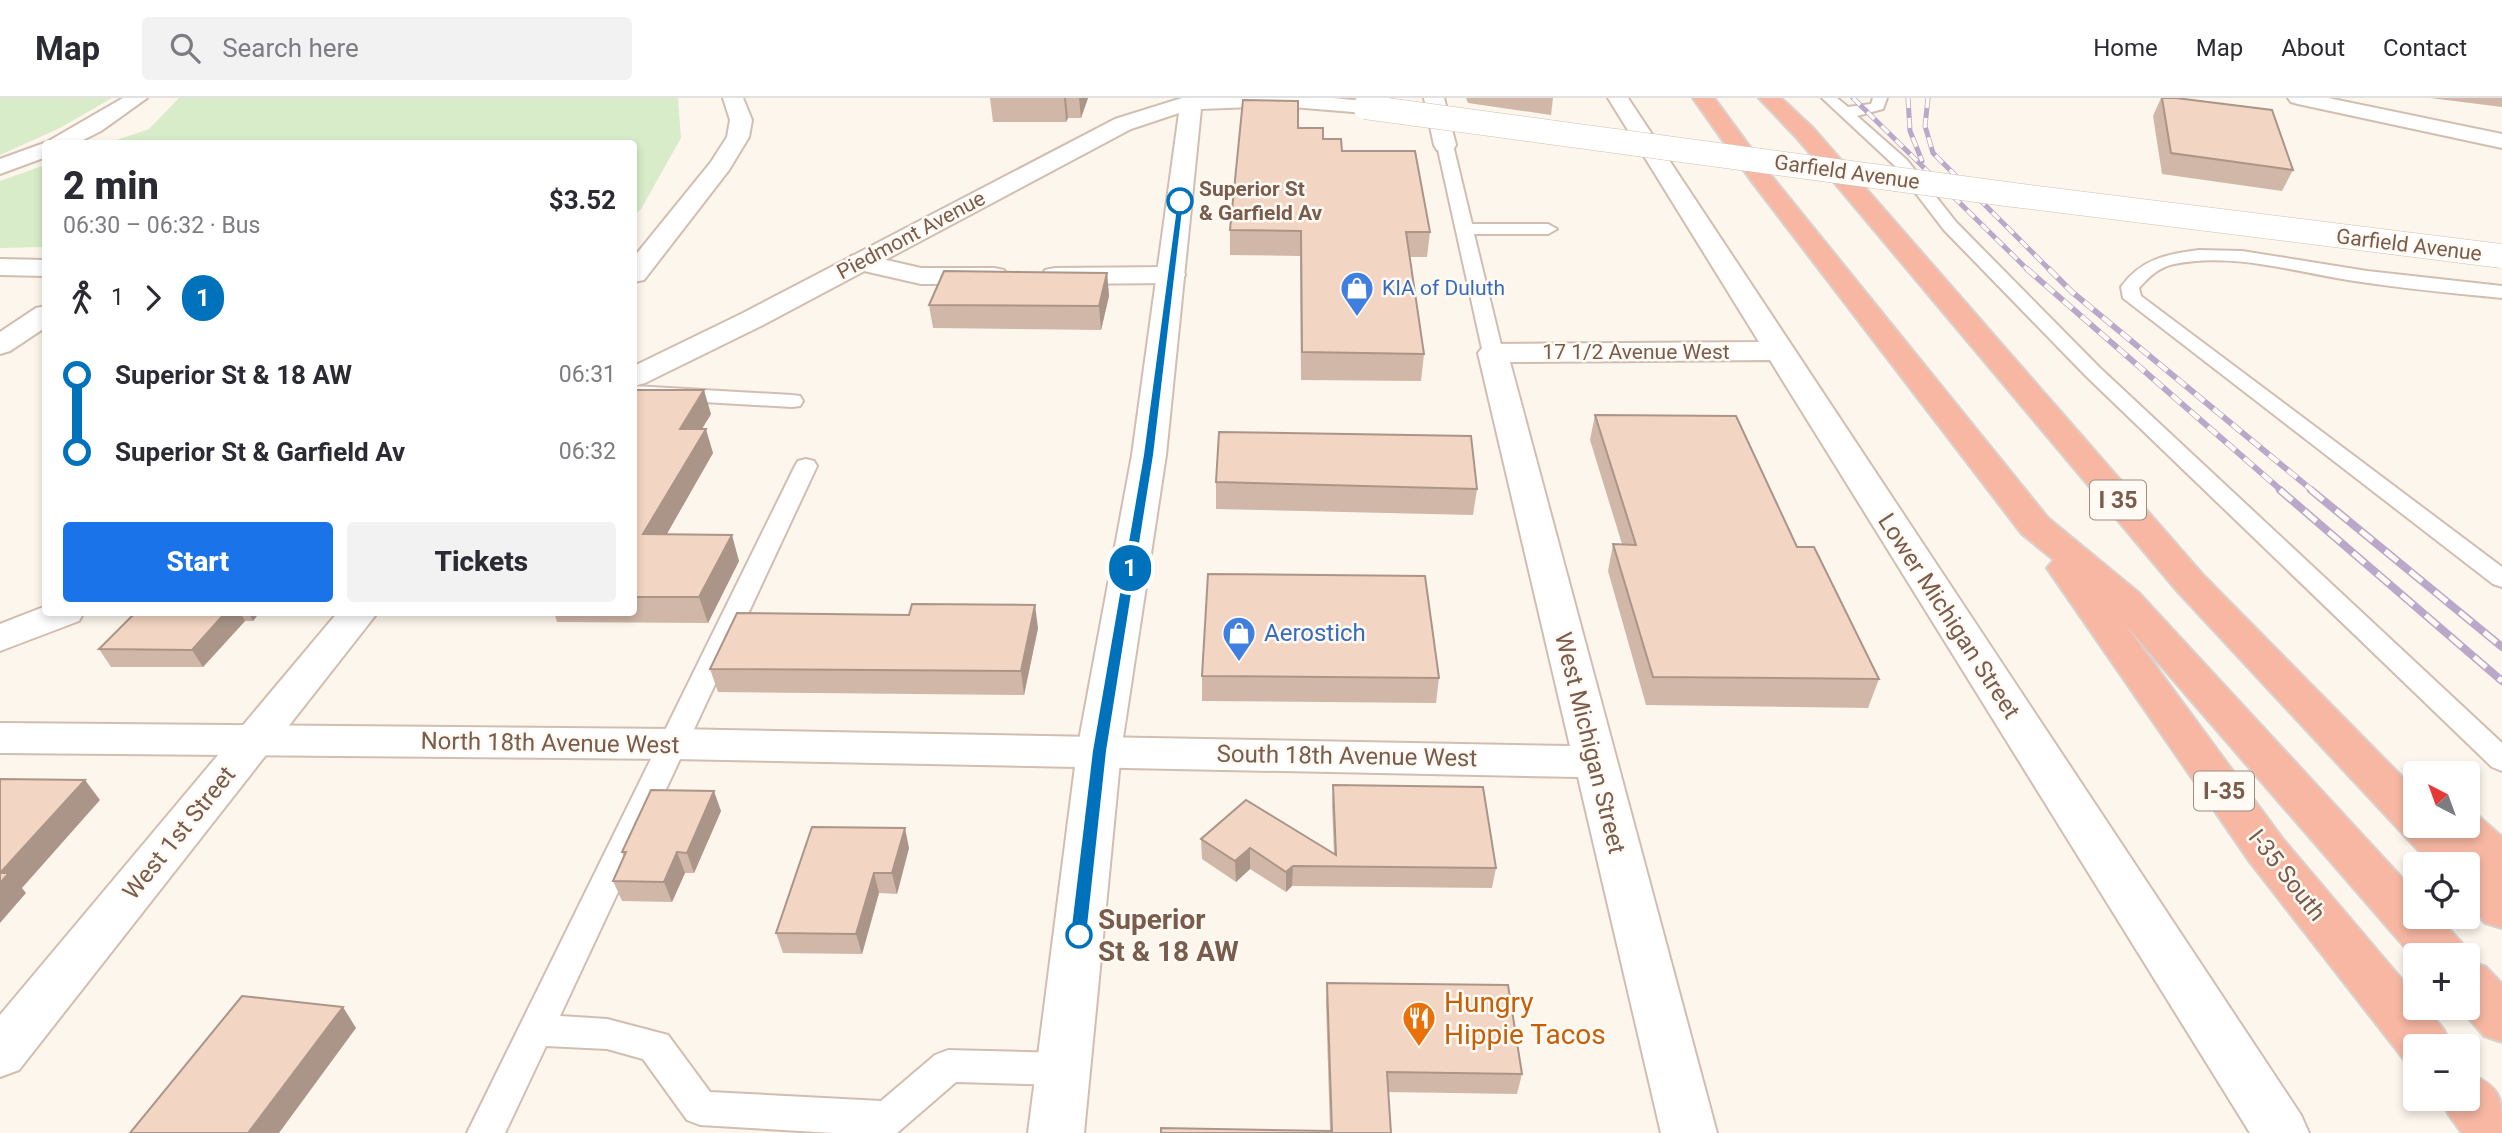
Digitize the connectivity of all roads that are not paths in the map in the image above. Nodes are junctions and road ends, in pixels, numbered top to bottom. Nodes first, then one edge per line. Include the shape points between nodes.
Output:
1 (137, 98) edge
2 (733, 98) edge
3 (1434, 98) edge
4 (1618, 98) edge
5 (1703, 98) edge
6 (1769, 98) edge
7 (1880, 98) edge
8 (2298, 98) edge
9 (1310, 100) edge
10 (1192, 101) edge
11 (1836, 105) edge
12 (65, 140) edge
13 (2502, 141) edge
14 (1445, 145) joint
15 (42, 151) edge
16 (0, 167) edge
17 (1464, 229) junction
18 (1548, 229) dead end
19 (2502, 256) edge
20 (860, 262) junction
21 (0, 267) edge
22 (42, 268) edge
23 (637, 270) edge
24 (1172, 275) junction
25 (2502, 292) edge
26 (42, 317) edge
27 (0, 345) edge
28 (1780, 351) junction
29 (1493, 353) junction
30 (637, 376) edge
31 (637, 392) edge
32 (792, 401) dead end
33 (806, 466) dead end
34 (2035, 526) junction
35 (2502, 579) edge
36 (2191, 584) junction
37 (55, 616) edge
38 (356, 616) edge
39 (0, 638) edge
40 (0, 738) edge
41 (255, 740) junction
42 (674, 744) junction
43 (1100, 751) junction
44 (2502, 760) edge
45 (1595, 762) junction
46 (2403, 775) edge
47 (2403, 805) edge
48 (2434, 838) edge
49 (2473, 838) edge
50 (2447, 852) edge
51 (2502, 864) edge
52 (2480, 886) edge
53 (2502, 909) edge
54 (2431, 943) edge
55 (2480, 995) edge
56 (2502, 1020) edge
57 (536, 1030) junction
58 (2416, 1034) edge
59 (0, 1054) edge
60 (1064, 1069) junction
61 (2478, 1111) edge
62 (486, 1133) edge
63 (1056, 1133) edge
64 (1689, 1133) edge
65 (2281, 1133) edge
66 (2496, 1133) edge

1 - 12 street
2 - 23 street via 741,120 738,137
3 - 14 street
4 - 28 street, Lower Michigan Street
5 - 34 highway
6 - 36 highway, I 35
7 - 11 lane via 1878,106 1866,111
8 - 13 street
9 - 10 street, Garfield Avenue
9 - 19 street, Garfield Avenue, bridge
10 - 20 street, Piedmont Avenue via 1123,124
10 - 24 street
11 - 44 lane via 1901,163 1951,226 2093,372
14 - 17 lane
15 - 16 street
17 - 18 lane
17 - 29 lane
20 - 24 street via 921,276
20 - 30 street, Piedmont Avenue
21 - 22 street
24 - 43 street via 1149,455
25 - 35 lane via 2253,258 2205,256 2145,268 2130,287 2132,298 2173,331
26 - 27 street
28 - 29 street, 17 1/2 Avenue West
28 - 65 street, Lower Michigan Street
29 - 45 street, West Michigan Street
31 - 32 lane
33 - 42 lane
34 - 54 highway via 2126,601
34 - 58 highway, I-35 South / I-35 via 2266,850
36 - 46 highway
36 - 47 highway, I 35
37 - 39 street
38 - 41 street, West 1st Street
40 - 41 street, North 18th Avenue West
41 - 42 street, North 18th Avenue West
41 - 59 street, West 1st Street
42 - 43 street, North 18th Avenue West
42 - 57 lane
43 - 45 street, South 18th Avenue West
43 - 60 street
45 - 64 street, West Michigan Street
48 - 50 highway
49 - 51 highway
52 - 53 highway
55 - 56 highway
57 - 60 lane via 607,1034 655,1046 700,1108 888,1119 948,1066
57 - 62 lane
60 - 63 street
61 - 66 highway

